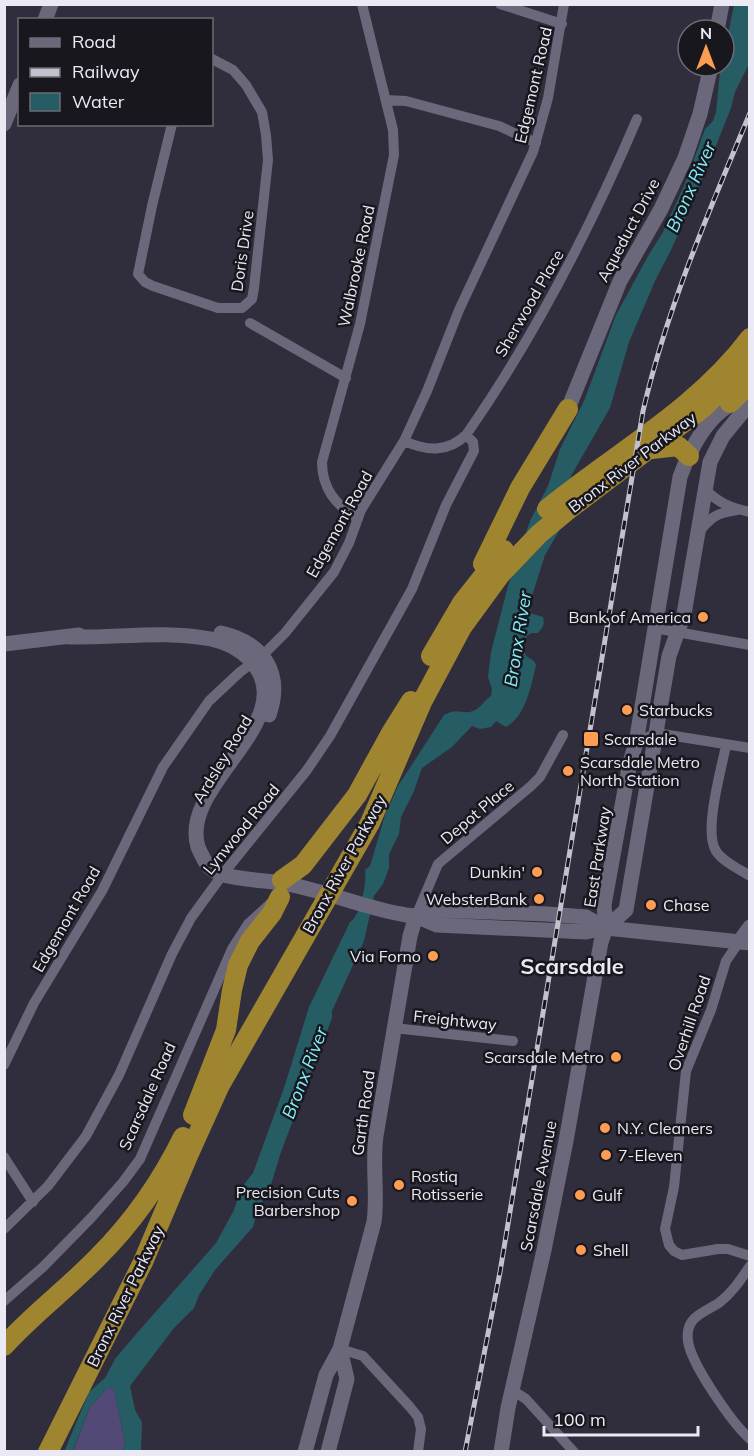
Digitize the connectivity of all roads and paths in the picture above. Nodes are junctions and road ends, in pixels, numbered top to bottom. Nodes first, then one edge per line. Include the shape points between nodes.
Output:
1 (362, 4) edge
2 (500, 4) edge
3 (564, 4) edge
4 (562, 24) junction
5 (213, 60) edge
6 (708, 78) edge
7 (18, 90) edge
8 (386, 100) junction
9 (637, 119) dead end
10 (4, 124) edge
11 (172, 126) edge
12 (536, 142) junction
13 (250, 323) dead end
14 (750, 338) edge
15 (750, 361) edge
16 (346, 378) junction
17 (750, 383) edge
18 (744, 405) edge
19 (568, 409) joint
20 (466, 435) junction
21 (404, 441) junction
22 (656, 446) junction
23 (686, 463) junction
24 (707, 477) junction
25 (737, 510) junction
26 (750, 512) edge
27 (358, 519) junction
28 (698, 534) junction
29 (478, 588) junction
30 (654, 628) junction
31 (677, 632) junction
32 (4, 644) edge
33 (750, 645) edge
34 (258, 659) junction
35 (411, 701) junction
36 (639, 719) junction
37 (657, 727) junction
38 (563, 735) dead end
39 (636, 743) junction
40 (726, 745) junction
41 (750, 748) edge
42 (614, 845) junction
43 (635, 854) junction
44 (226, 871) junction
45 (750, 876) edge
46 (284, 887) junction
47 (416, 916) junction
48 (750, 927) edge
49 (606, 928) junction
50 (744, 943) edge
51 (394, 1028) junction
52 (513, 1041) dead end
53 (4, 1065) edge
54 (193, 1115) junction
55 (4, 1157) edge
56 (33, 1202) junction
57 (4, 1230) edge
58 (750, 1256) edge
59 (750, 1266) edge
60 (4, 1301) edge
61 (4, 1346) edge
62 (340, 1349) junction
63 (512, 1389) junction
64 (750, 1439) edge
65 (48, 1452) edge
66 (305, 1452) edge
67 (328, 1452) edge
68 (418, 1452) edge
69 (501, 1452) edge
70 (574, 1452) edge

1 - 8 street, Walbrooke Road
2 - 4 street
3 - 4 street, Edgemont Road
4 - 12 street, Edgemont Road
5 - 11 street, Doris Drive via 233,70 246,84 262,112 266,135 268,160 254,288 252,299 242,308 218,308 153,286 138,274
6 - 19 street, Aqueduct Drive via 685,158 620,281
7 - 10 street
8 - 12 street via 406,101 499,126
8 - 16 street, Walbrooke Road via 393,130 393,161
9 - 20 street, Sherwood Place via 594,215 544,311
12 - 21 street, Edgemont Road
13 - 16 street
14 - 29 highway, Bronx River Parkway via 716,377 663,422 539,516 511,542
15 - 22 highway, Bronx River Parkway via 703,408
16 - 27 street, Walbrooke Road via 322,471 332,498
17 - 18 highway
18 - 23 street, East Parkway via 707,426
18 - 24 street, East Parkway via 718,443
19 - 29 highway via 520,488
20 - 21 street via 437,449
20 - 44 street, Lynwood Road via 473,442 474,451 404,604 307,770
21 - 27 street, Edgemont Road
22 - 23 highway via 678,446
22 - 29 highway, Bronx River Parkway via 553,522
23 - 24 street via 696,463
23 - 30 street, East Parkway
24 - 25 street via 712,497
24 - 28 street, East Parkway
25 - 26 street
25 - 28 street via 717,514
27 - 34 street, Edgemont Road via 334,572 296,621
28 - 31 street, East Parkway via 684,614
29 - 35 highway, Bronx River Parkway via 443,632
29 - 65 highway, Bronx River Parkway via 361,840 220,1085 143,1262
30 - 31 street
30 - 36 street, East Parkway
31 - 33 street
31 - 37 street, East Parkway
32 - 34 street via 156,633 200,637
34 - 44 street, Ardsley Road via 268,665 273,683 272,706 262,729 216,797 205,827 205,842 212,857
34 - 53 street, Edgemont Road via 209,701 163,767 102,891 34,1003
35 - 46 highway via 353,800
35 - 54 highway, Bronx River Parkway via 355,830 227,1048
36 - 37 street
36 - 39 street, East Parkway
37 - 39 street
37 - 40 street
37 - 43 street, East Parkway
38 - 47 street, Depot Place via 540,777 438,864
39 - 42 street, East Parkway
40 - 41 street
40 - 45 street via 711,822 712,841 720,855
42 - 43 street
42 - 49 street, East Parkway via 604,905
43 - 49 street, East Parkway via 626,910
44 - 46 street via 271,874
44 - 56 street, Lynwood Road via 183,933 86,1136
46 - 47 street via 314,890
46 - 54 highway via 272,913 238,964 226,1030
46 - 60 street, Scarsdale Road via 256,915 232,949 152,1134 132,1170 67,1243
47 - 49 street via 437,925 586,933
47 - 49 street via 438,910 586,916
47 - 51 street, Garth Road
48 - 50 street
49 - 50 street
49 - 63 street, Scarsdale Avenue via 547,1239
50 - 58 street, Overhill Road via 726,961 686,1071 665,1237 674,1251 682,1255 728,1249
51 - 52 street, Freightway
51 - 62 street, Garth Road via 374,1146 374,1222
54 - 61 highway, Bronx River Parkway via 168,1166 136,1213 100,1255
55 - 56 street
56 - 57 street, Lynwood Road
59 - 64 street via 732,1292 693,1319 687,1340 703,1375
62 - 66 street, Garth Road via 326,1375
62 - 67 street, Garth Road via 347,1379
62 - 68 street via 363,1356 418,1417
63 - 69 street, Scarsdale Avenue
63 - 70 street

